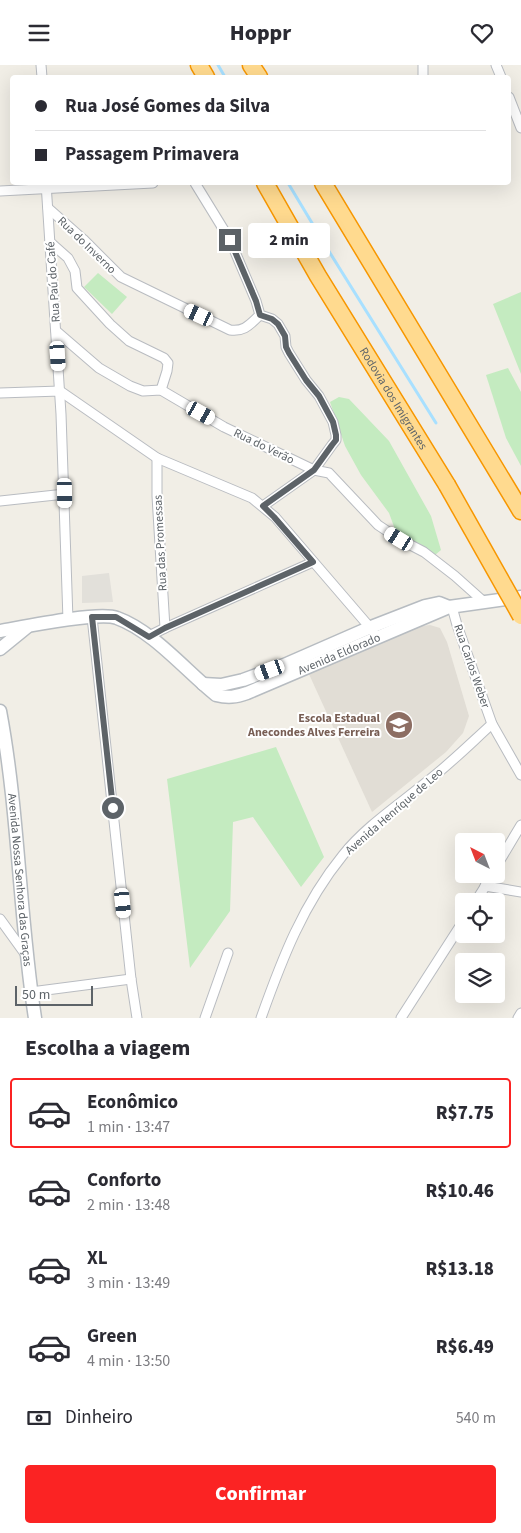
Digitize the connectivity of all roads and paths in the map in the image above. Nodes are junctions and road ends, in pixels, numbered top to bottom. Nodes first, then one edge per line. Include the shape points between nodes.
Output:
1 (511, 101) edge
2 (519, 117) edge
3 (521, 128) edge
4 (82, 185) edge
5 (196, 185) edge
6 (266, 185) edge
7 (324, 185) edge
8 (46, 186) edge
9 (0, 191) edge
10 (48, 208) junction
11 (50, 241) junction
12 (260, 315) junction
13 (56, 331) junction
14 (161, 390) junction
15 (60, 391) junction
16 (0, 393) edge
17 (157, 457) junction
18 (314, 470) junction
19 (65, 493) junction
20 (0, 501) edge
21 (263, 506) junction
22 (521, 511) edge
23 (313, 562) junction
24 (521, 597) edge
25 (483, 601) junction
26 (451, 607) junction
27 (521, 616) edge
28 (92, 617) junction
29 (68, 621) junction
30 (27, 627) junction
31 (165, 628) junction
32 (0, 631) edge
33 (374, 632) junction
34 (149, 637) junction
35 (0, 649) edge
36 (0, 711) edge
37 (492, 724) junction
38 (521, 775) edge
39 (521, 825) edge
40 (505, 852) edge
41 (487, 883) edge
42 (485, 886) junction
43 (521, 892) edge
44 (481, 893) edge
45 (0, 919) edge
46 (455, 934) edge
47 (228, 953) dead end
48 (27, 956) junction
49 (131, 979) junction
50 (31, 992) junction
51 (521, 1013) edge
52 (35, 1018) edge
53 (138, 1018) edge
54 (205, 1018) edge
55 (261, 1018) edge
56 (401, 1018) edge
57 (518, 1018) edge

1 - 2 street
2 - 3 street
4 - 8 street
5 - 12 street via 230,240
6 - 27 highway, Rodovia dos Imigrantes, bridge via 318,276 447,485
7 - 22 highway
8 - 9 street
8 - 10 street, Rua Paú do Café
10 - 11 street, Rua Paú do Café
10 - 12 street, Rua do Inverno via 111,269 131,283 230,330 246,329
11 - 13 street, Rua Paú do Café
11 - 14 street via 68,258 75,271 77,288 110,324 130,341 168,363
12 - 18 street via 278,324 289,353 333,422 336,440
13 - 14 street, Rua do Verão via 99,368 130,386 138,390
13 - 15 street, Rua Paú do Café
14 - 18 street, Rua do Verão via 224,427
15 - 16 street
15 - 17 street
15 - 19 street, Rua Paú do Café
17 - 21 street via 252,497
17 - 31 street, Rua das Promessas
18 - 21 street
18 - 25 street, Rua do Verão via 329,473 378,525 424,552
19 - 20 street
19 - 29 street, Rua Paú do Café
21 - 23 street
23 - 31 street
23 - 33 street
24 - 25 main road, Avenida Eldorado
25 - 26 main road, Avenida Eldorado
26 - 33 main road, Avenida Eldorado
26 - 37 street, Rua Carlos Weber
28 - 29 main road, Avenida Eldorado
28 - 34 main road, Avenida Eldorado via 116,617
28 - 49 street
29 - 30 main road, Avenida Eldorado
30 - 32 main road, Avenida Eldorado
30 - 35 main road
31 - 34 street
33 - 34 main road, Avenida Eldorado via 286,670 234,697 216,695
36 - 48 main road, Avenida Nossa Senhora das Graças via 12,791
37 - 38 street, Rua Carlos Weber
37 - 55 street, Avenida Henríque de Leo via 344,853 306,908
39 - 40 street
41 - 42 street
42 - 43 street
42 - 44 street
45 - 48 street
46 - 56 street
47 - 54 street
48 - 50 main road, Avenida Nossa Senhora das Graças
49 - 50 street
49 - 53 street
50 - 52 main road, Avenida Nossa Senhora das Graças
51 - 57 street

